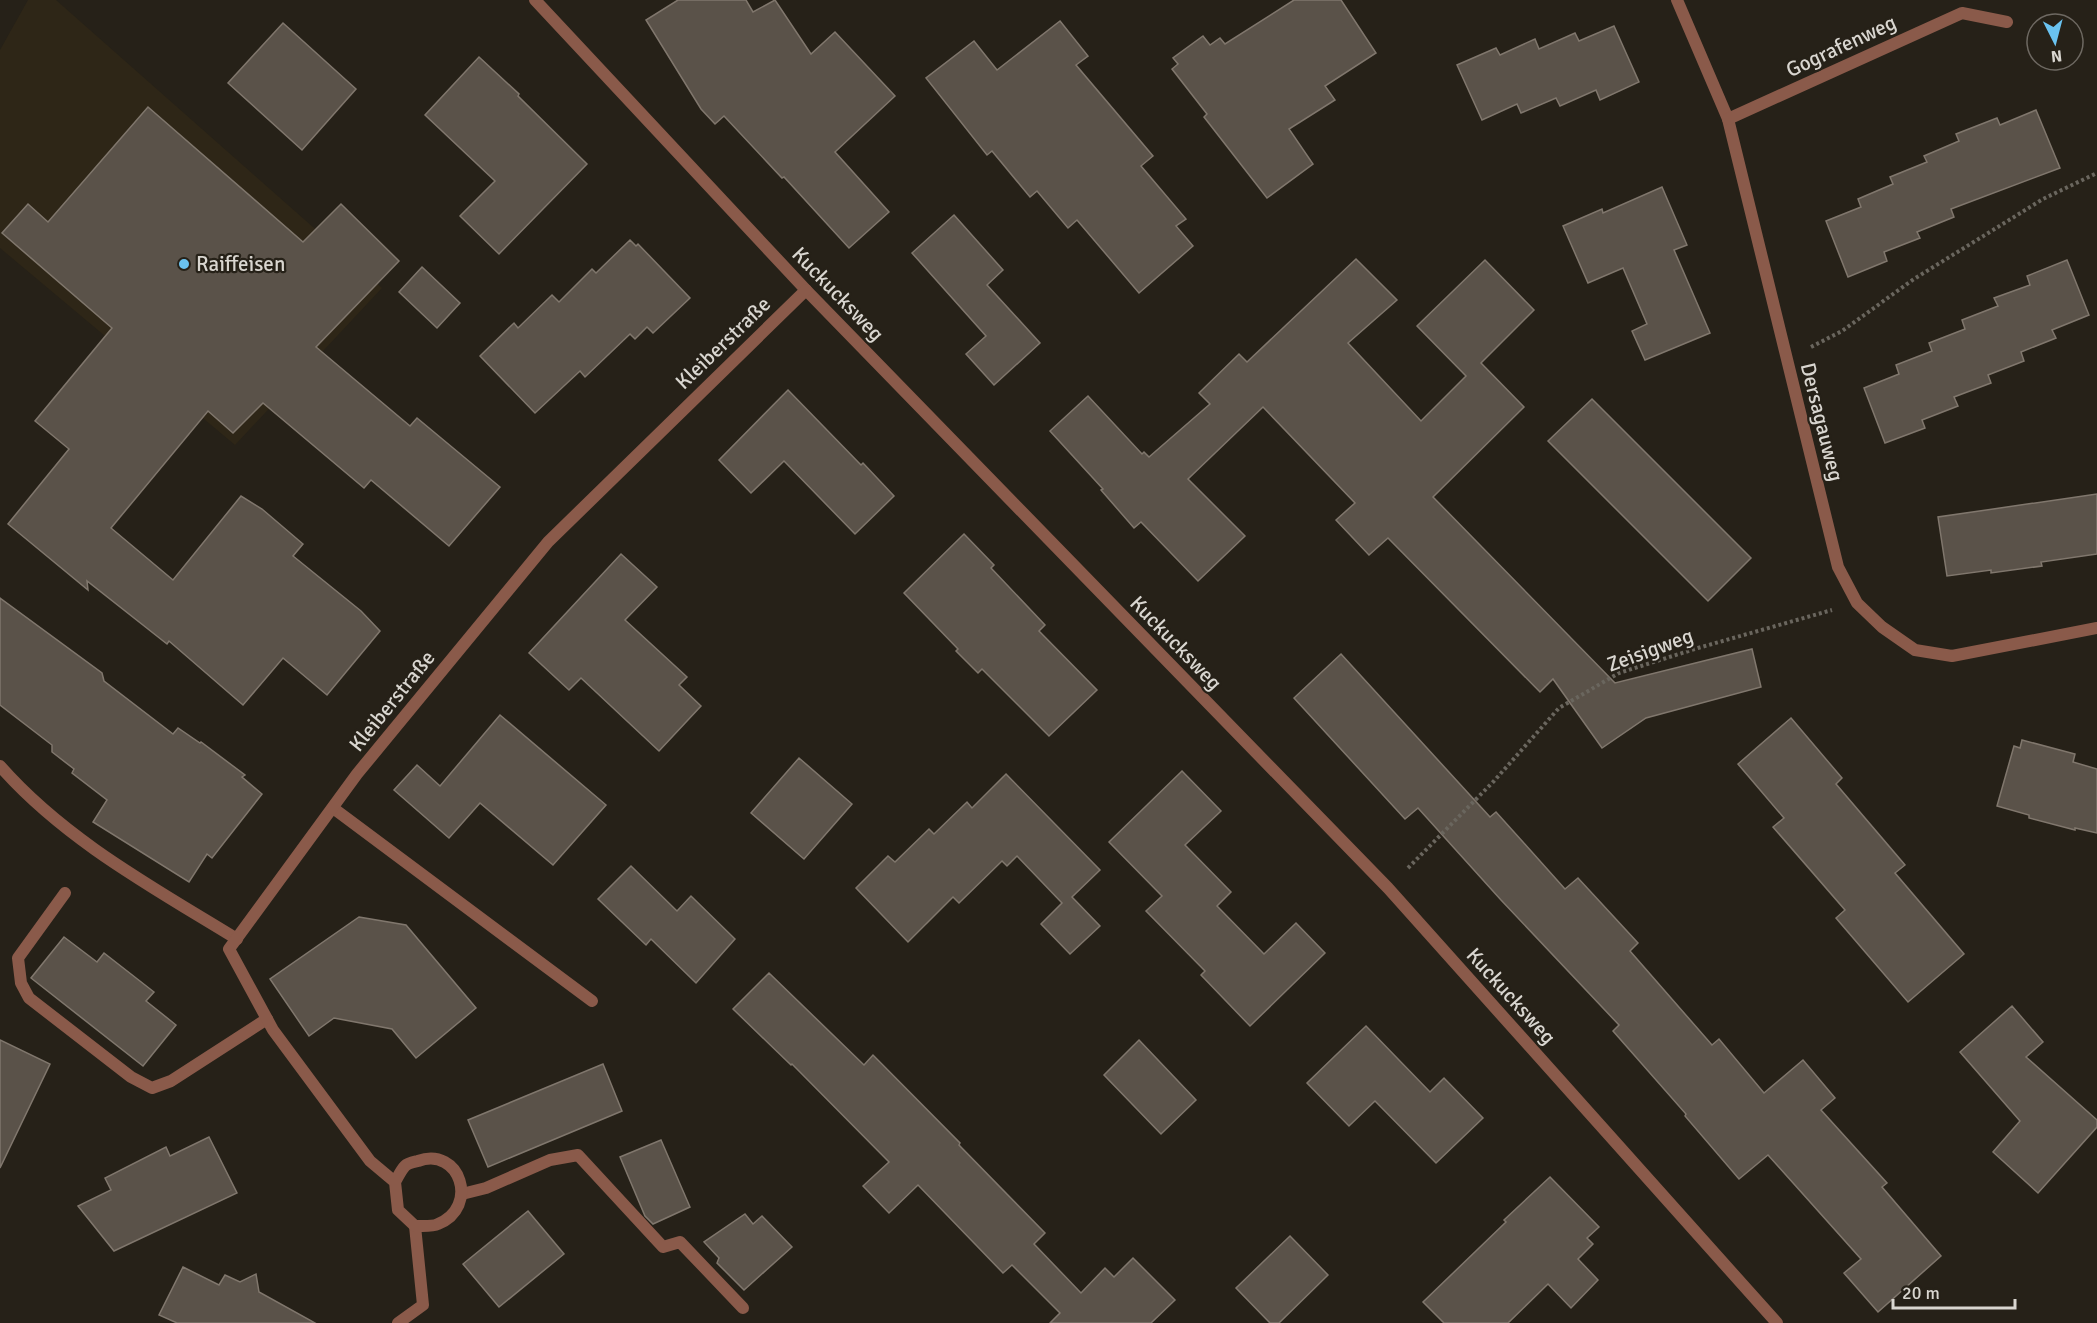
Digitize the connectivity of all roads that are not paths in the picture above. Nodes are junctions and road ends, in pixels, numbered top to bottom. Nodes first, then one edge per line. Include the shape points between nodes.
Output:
1 (536, 0) edge
2 (1677, 0) edge
3 (2007, 22) dead end
4 (1728, 119) junction
5 (806, 290) junction
6 (2097, 628) edge
7 (0, 766) edge
8 (333, 808) junction
9 (65, 893) dead end
10 (237, 939) junction
11 (592, 1001) dead end
12 (267, 1019) junction
13 (395, 1182) junction
14 (462, 1194) junction
15 (415, 1226) junction
16 (743, 1308) dead end
17 (398, 1323) edge
18 (1777, 1323) edge

1 - 5 street, Kuckucksweg
2 - 4 street, Dersagauweg
3 - 4 street, Gografenweg via 1962,13
4 - 6 street, Dersagauweg via 1838,567 1857,603 1915,650 1952,656
5 - 8 street, Kleiberstraße via 548,542
5 - 18 street, Kuckucksweg via 1388,888
7 - 10 street via 58,822 147,884
8 - 10 street, Kleiberstraße
8 - 11 street
9 - 12 street via 18,958 21,982 29,998 131,1077 152,1088 171,1081
10 - 12 street via 230,949
12 - 13 street via 370,1161
13 - 14 street via 406,1165 428,1157 446,1162 459,1176
13 - 15 street via 398,1210
14 - 15 street via 456,1212 438,1225
14 - 16 street via 486,1188 550,1160 578,1155 663,1247 680,1242
15 - 17 street via 423,1305

